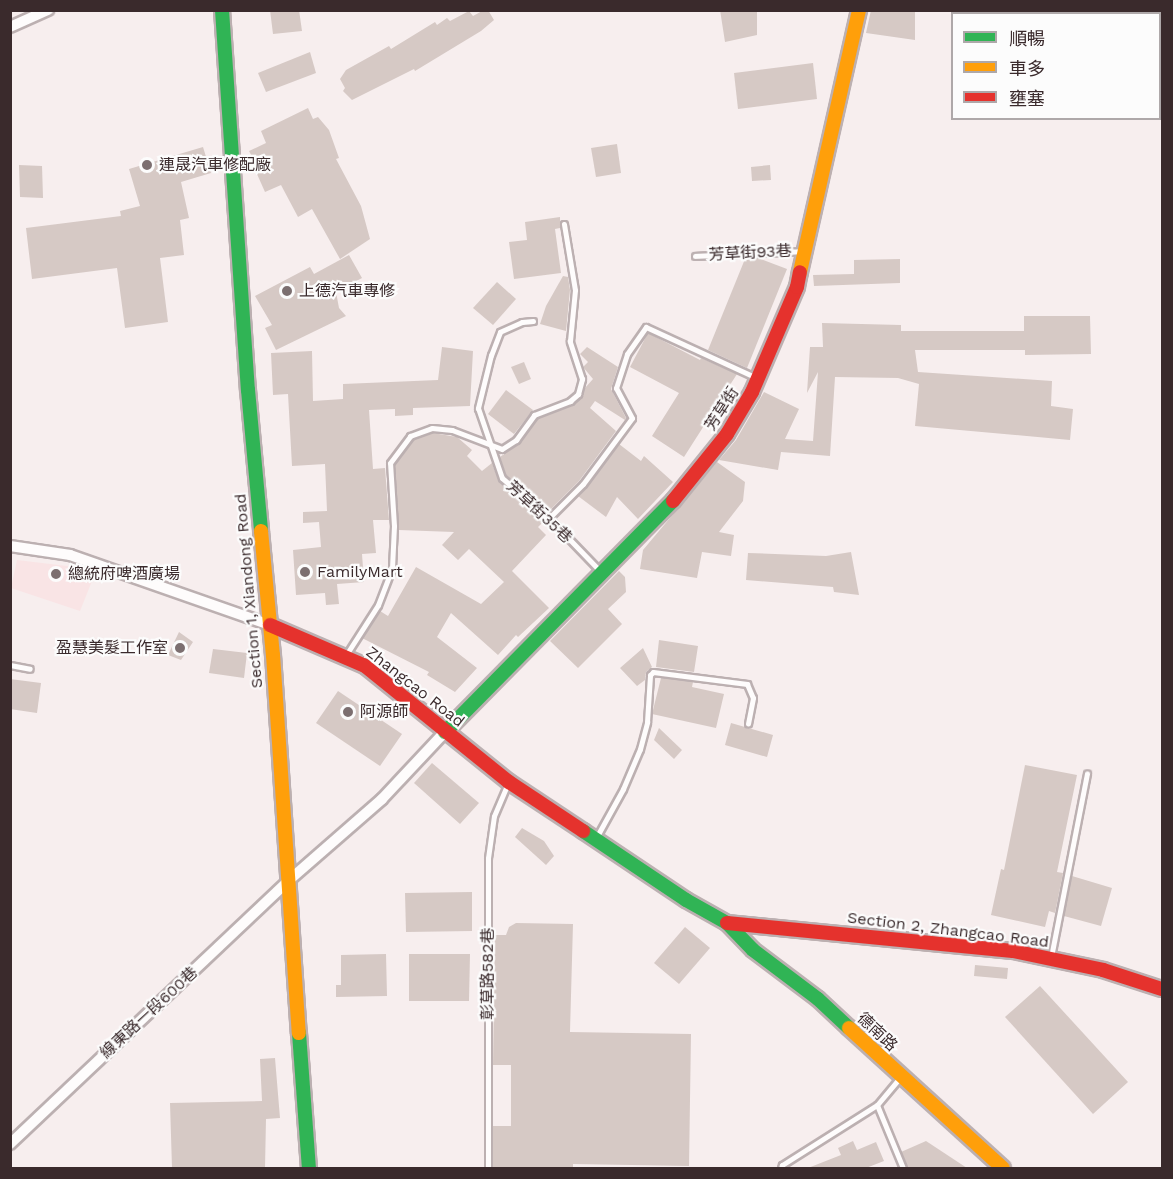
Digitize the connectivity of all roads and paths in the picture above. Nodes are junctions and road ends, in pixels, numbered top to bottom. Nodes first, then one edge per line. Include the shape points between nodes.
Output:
1 (48, 10) edge
2 (222, 10) edge
3 (859, 10) edge
4 (10, 27) edge
5 (564, 224) dead end
6 (805, 251) junction
7 (695, 256) dead end
8 (533, 321) dead end
9 (759, 379) junction
10 (488, 444) junction
11 (549, 518) junction
12 (10, 546) edge
13 (602, 574) junction
14 (270, 625) junction
15 (346, 656) junction
16 (10, 666) edge
17 (30, 669) dead end
18 (748, 724) dead end
19 (445, 732) junction
20 (1087, 774) dead end
21 (508, 782) junction
22 (594, 841) junction
23 (286, 882) junction
24 (727, 923) junction
25 (1051, 958) junction
26 (1162, 989) edge
27 (901, 1077) junction
28 (877, 1105) junction
29 (10, 1144) edge
30 (309, 1168) edge
31 (488, 1168) edge
32 (781, 1168) edge
33 (903, 1168) edge
34 (1003, 1168) edge

1 - 4 street
2 - 14 street, Section 1, Xiandong Road via 248,390
3 - 6 street, 芳草街
5 - 10 lane via 575,290 570,341 582,379 578,394 534,415 516,440 501,449
6 - 7 lane, 芳草街93巷
6 - 9 street, 芳草街 via 791,306
8 - 10 lane, 芳草街35巷 via 500,332 491,355 478,408
9 - 11 lane via 646,327 627,354 616,388 632,418 583,484
9 - 13 street, 芳草街 via 727,434 692,479
10 - 11 lane, 芳草街35巷 via 502,478
10 - 15 lane via 452,429 432,428 410,436 390,463 392,568 378,604
11 - 13 lane, 芳草街35巷
12 - 14 street, Zhangcao Road via 70,555
13 - 19 street, 芳草街
14 - 15 street, Zhangcao Road
14 - 23 street, Section 1, Xiandong Road
15 - 19 street, Zhangcao Road via 365,666
16 - 17 lane
18 - 22 lane via 753,698 747,684 653,672 640,749
19 - 21 street, Zhangcao Road
19 - 23 street, 線東路一段600巷 via 382,799
20 - 25 lane
21 - 22 street, Zhangcao Road
21 - 31 lane, 彰草路582巷 via 494,816 488,858
22 - 24 street, Zhangcao Road
23 - 29 street, 線東路一段600巷
23 - 30 street, Section 1, Xiandong Road
24 - 25 street, Section 2, Zhangcao Road via 980,947
24 - 27 street, 德南路 via 753,950 818,999
25 - 26 street, Section 2, Zhangcao Road
27 - 28 lane
27 - 34 street, 德南路
28 - 32 lane
28 - 33 lane

